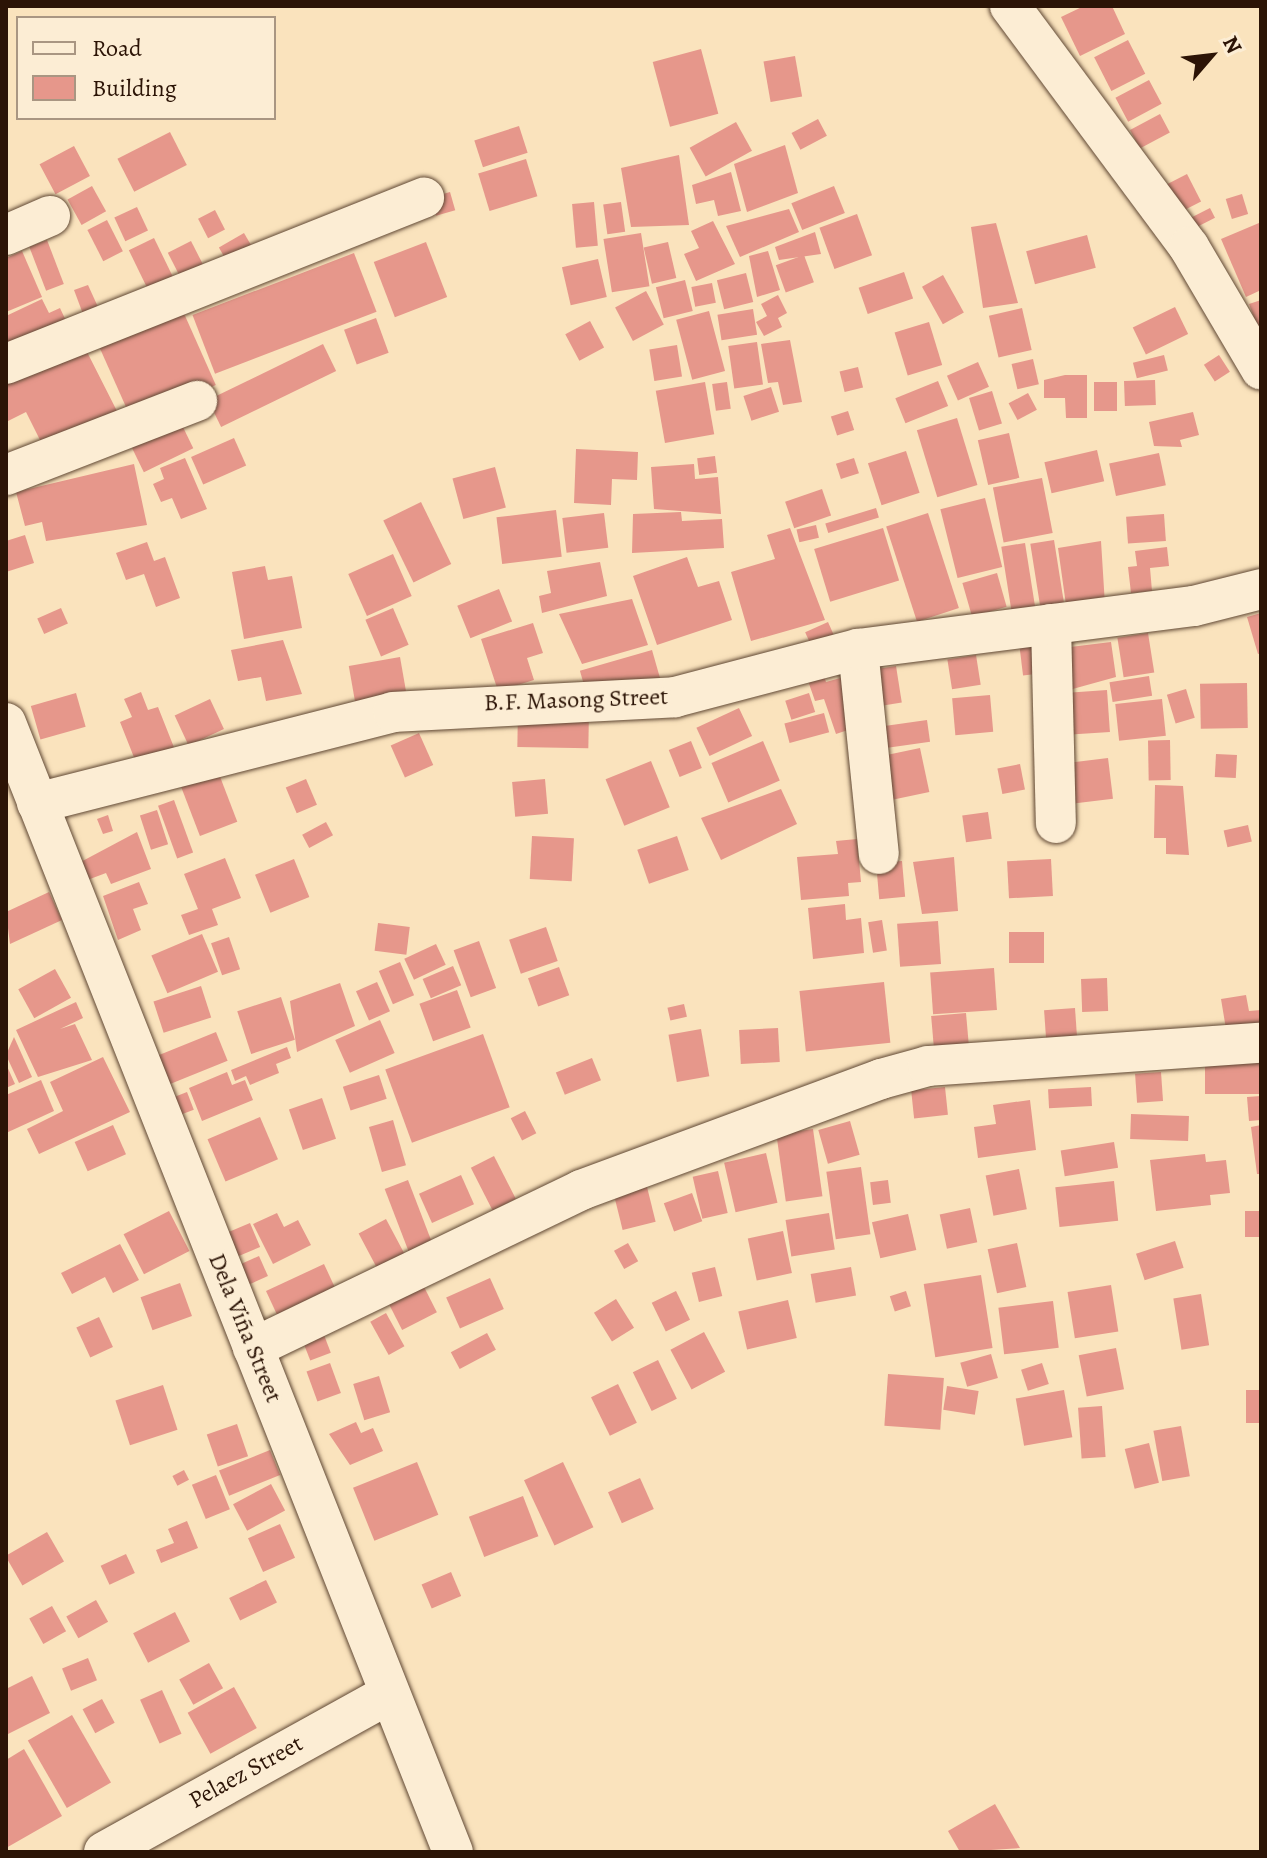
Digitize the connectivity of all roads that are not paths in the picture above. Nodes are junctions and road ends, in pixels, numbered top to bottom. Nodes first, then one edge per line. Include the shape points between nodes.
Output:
1 (1010, 6) edge
2 (424, 198) dead end
3 (50, 216) dead end
4 (6, 235) edge
5 (6, 364) edge
6 (1261, 369) edge
7 (197, 401) dead end
8 (6, 475) edge
9 (1261, 589) edge
10 (1051, 624) junction
11 (858, 649) junction
12 (6, 723) edge
13 (37, 803) junction
14 (1056, 823) dead end
15 (879, 854) dead end
16 (1261, 1043) edge
17 (253, 1348) junction
18 (389, 1694) junction
19 (104, 1852) edge
20 (453, 1852) edge

1 - 6 street via 1189,247
2 - 5 street
3 - 4 street
7 - 8 street
9 - 10 street, B.F. Masong Street via 1194,606
10 - 11 street, B.F. Masong Street
10 - 14 street
11 - 13 street, B.F. Masong Street via 675,697 393,712
11 - 15 street
12 - 13 street, Dela Viña Street
13 - 17 street, Dela Viña Street
16 - 17 street via 928,1066 881,1079 581,1190
17 - 18 street, Dela Viña Street
18 - 19 street, Pelaez Street
18 - 20 street, Dela Viña Street

